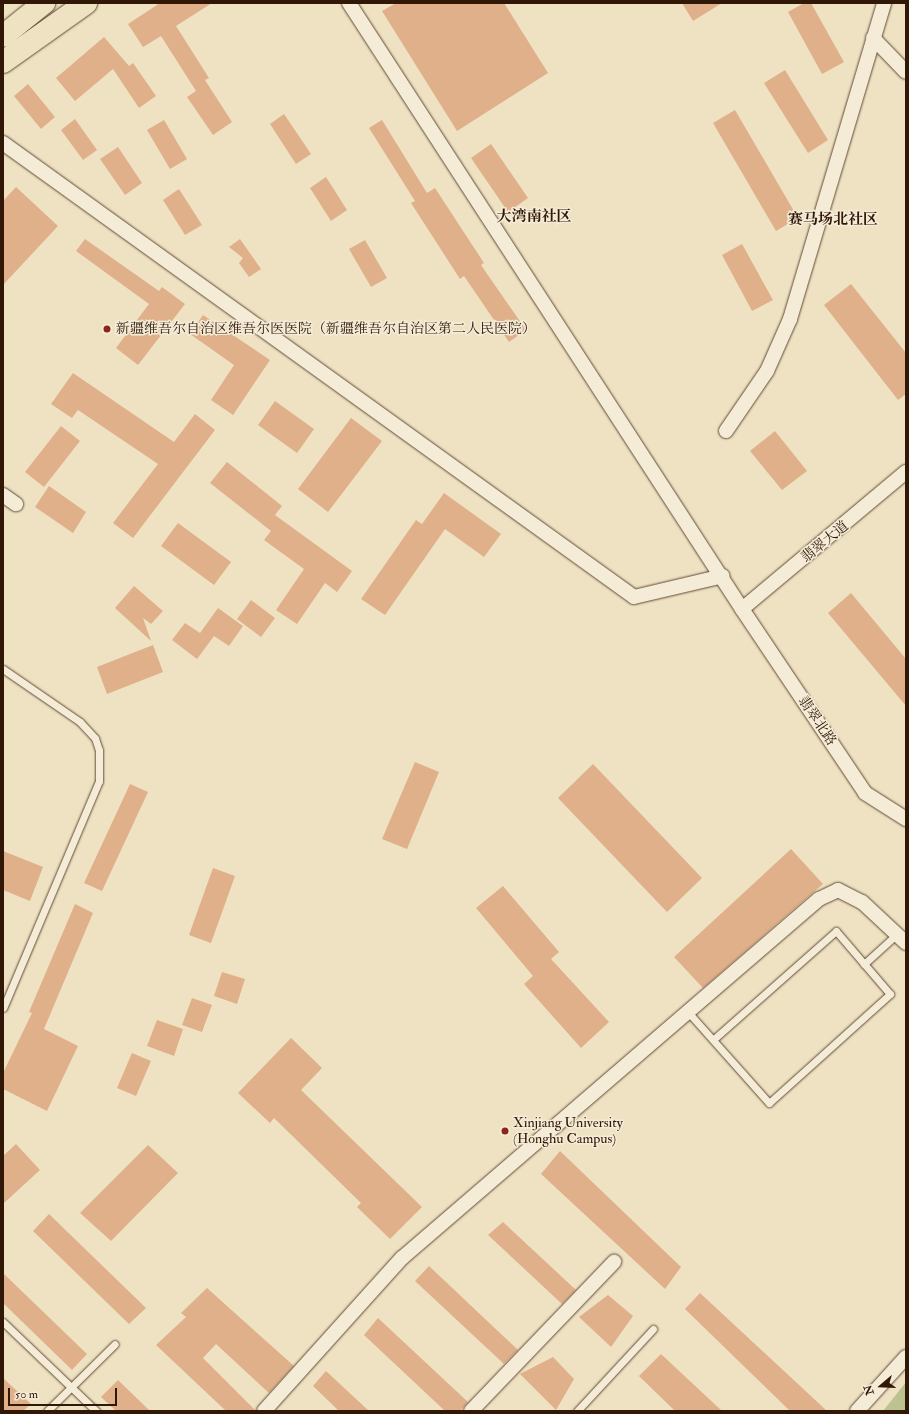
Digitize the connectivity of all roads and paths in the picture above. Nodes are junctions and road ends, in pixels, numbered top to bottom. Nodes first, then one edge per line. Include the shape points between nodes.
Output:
1 (44, 3) edge
2 (86, 3) edge
3 (349, 3) edge
4 (884, 3) edge
5 (3, 36) edge
6 (873, 38) junction
7 (3, 62) edge
8 (906, 72) edge
9 (3, 143) edge
10 (726, 431) dead end
11 (906, 472) edge
12 (3, 495) edge
13 (16, 504) dead end
14 (723, 576) junction
15 (742, 609) junction
16 (3, 669) edge
17 (906, 819) edge
18 (901, 938) edge
19 (864, 964) junction
20 (3, 1008) edge
21 (688, 1012) junction
22 (713, 1040) junction
23 (614, 1262) dead end
24 (3, 1322) edge
25 (654, 1329) dead end
26 (116, 1344) dead end
27 (906, 1357) edge
28 (71, 1388) junction
29 (47, 1411) edge
30 (96, 1411) edge
31 (264, 1411) edge
32 (471, 1411) edge
33 (577, 1411) edge
34 (857, 1411) edge

1 - 5 main road
2 - 7 main road
3 - 14 street, 翡翠北路
4 - 6 street
6 - 8 street
6 - 10 street via 790,319 767,371
9 - 14 street via 634,597
11 - 15 street, 翡翠大道
12 - 13 street
14 - 15 street, 翡翠北路
15 - 17 street, 翡翠北路 via 865,793
16 - 20 lane via 80,722 95,738 99,750 99,781
18 - 19 lane
18 - 21 street via 862,902 838,890 819,899
19 - 22 lane via 836,931
19 - 22 lane via 890,994 770,1103
21 - 22 lane
21 - 31 street via 402,1258
23 - 32 street
24 - 28 lane
25 - 33 lane
26 - 28 lane
27 - 34 street
28 - 29 lane
28 - 30 lane

